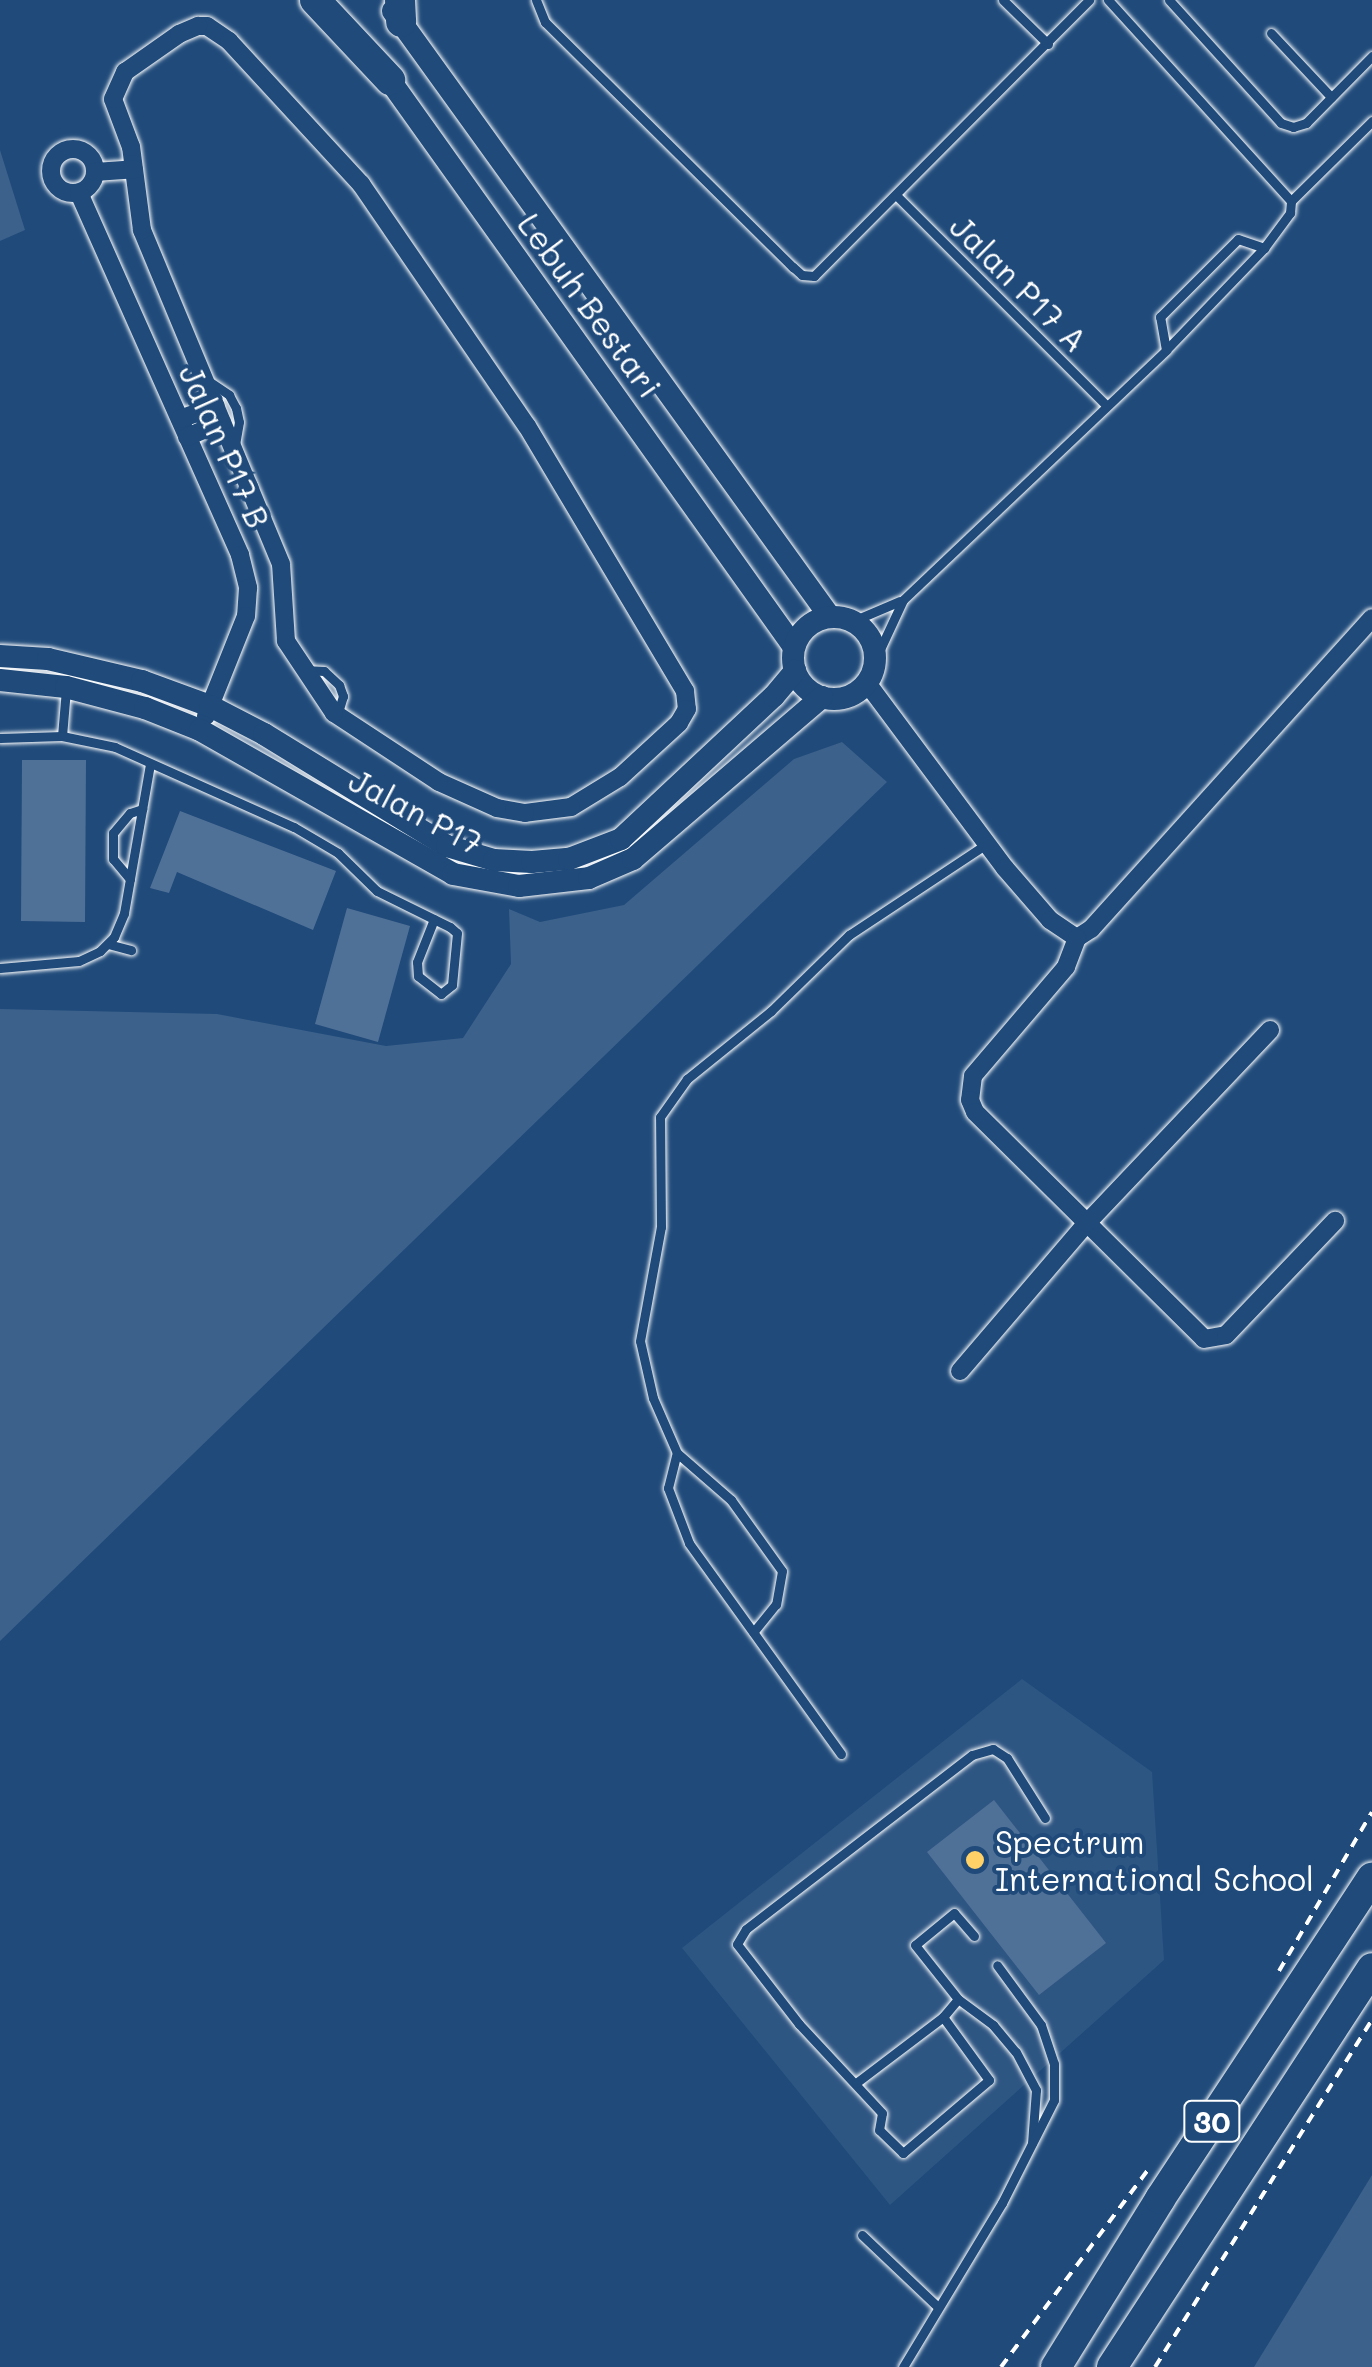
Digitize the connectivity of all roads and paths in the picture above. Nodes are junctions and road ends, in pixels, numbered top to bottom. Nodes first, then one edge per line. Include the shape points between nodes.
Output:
1 (315, 0) edge
2 (334, 0) edge
3 (536, 0) edge
4 (1003, 0) edge
5 (1089, 0) edge
6 (1108, 0) edge
7 (1169, 0) edge
8 (395, 7) edge
9 (1271, 33) dead end
10 (1048, 44) junction
11 (1372, 56) edge
12 (390, 80) junction
13 (1332, 96) junction
14 (1372, 121) edge
15 (134, 169) junction
16 (96, 172) junction
17 (79, 193) junction
18 (896, 196) junction
19 (1292, 201) junction
20 (1264, 248) junction
21 (1166, 350) junction
22 (205, 378) junction
23 (1106, 405) junction
24 (219, 414) junction
25 (184, 428) junction
26 (233, 450) junction
27 (903, 600) junction
28 (1372, 618) edge
29 (841, 619) junction
30 (0, 656) edge
31 (795, 659) junction
32 (875, 660) junction
33 (0, 680) edge
34 (867, 684) junction
35 (66, 687) junction
36 (822, 697) junction
37 (210, 706) junction
38 (200, 730) junction
39 (62, 736) junction
40 (0, 738) edge
41 (150, 764) junction
42 (142, 809) junction
43 (988, 843) junction
44 (130, 879) junction
45 (434, 919) junction
46 (1077, 938) junction
47 (108, 944) junction
48 (131, 950) dead end
49 (0, 968) edge
50 (1270, 1030) dead end
51 (1334, 1221) dead end
52 (1087, 1223) junction
53 (960, 1370) dead end
54 (677, 1453) junction
55 (753, 1632) junction
56 (841, 1754) dead end
57 (1372, 1812) edge
58 (1046, 1818) dead end
59 (1372, 1878) edge
60 (974, 1936) dead end
61 (997, 1965) dead end
62 (1372, 1968) edge
63 (1275, 1979) dead end
64 (958, 1999) junction
65 (943, 2017) junction
66 (1372, 2020) edge
67 (856, 2083) junction
68 (1032, 2150) junction
69 (1160, 2154) dead end
70 (862, 2236) dead end
71 (938, 2308) junction
72 (1059, 2360) edge
73 (903, 2367) edge
74 (1001, 2367) edge
75 (1112, 2367) edge
76 (1155, 2367) edge

1 - 12 main road
2 - 12 street, Lebuh Bestari
3 - 18 lane via 545,22 802,275 814,276
4 - 10 lane
5 - 10 lane
6 - 19 lane
7 - 13 lane via 1282,124 1306,122
8 - 29 street, Lebuh Bestari
9 - 13 lane
10 - 18 lane
11 - 13 lane
12 - 31 street, Lebuh Bestari
14 - 19 lane
15 - 16 street
15 - 22 street via 142,230
15 - 26 street via 113,98 118,82 178,34 198,26 217,31 362,184 527,426 687,700 678,723 584,801 525,814 478,804 337,716 302,670 286,640 281,564
16 - 17 street
16 - 17 street via 80,150 65,150 54,160 50,175 58,188
17 - 25 street, Jalan P17 B
18 - 23 lane, Jalan P17 A
19 - 20 lane via 1284,225
20 - 21 lane
20 - 21 lane via 1238,239 1160,317
21 - 23 lane
22 - 24 street
22 - 26 lane via 236,408
23 - 27 lane
24 - 25 street
24 - 26 street
25 - 37 street, Jalan P17 B via 248,588 246,616
27 - 29 lane
27 - 32 lane
28 - 46 street
29 - 31 street via 802,632
29 - 32 street via 867,633
30 - 37 street, Jalan P17 via 142,681
31 - 36 street via 810,692
31 - 37 street, Jalan P17 via 774,696 621,839 569,859 532,862 494,860 447,846
32 - 34 street
33 - 35 street, Jalan P17
34 - 36 street via 844,698
34 - 43 street
35 - 38 street, Jalan P17
35 - 39 lane
36 - 38 street, Jalan P17 via 766,740 661,840 609,872 561,884 488,884 453,874
37 - 38 street, Jalan P17 B
39 - 40 lane
39 - 41 lane via 116,747
41 - 42 lane
41 - 45 lane via 294,828 338,853 377,891
42 - 44 lane
42 - 44 lane via 112,833 113,859
43 - 46 street via 1050,920
43 - 54 lane via 837,945 771,1011 687,1079 660,1117 662,1228 640,1341
44 - 47 lane via 124,913
45 - 45 lane via 457,933 459,945 452,985 441,994 425,986 416,962
46 - 52 street via 1066,968 973,1076 970,1100
47 - 48 lane
47 - 49 lane via 79,961
50 - 52 street
51 - 52 street via 1226,1336 1212,1340 1196,1332
52 - 53 street
54 - 55 lane via 668,1488 689,1543
54 - 55 lane via 731,1500 782,1572 776,1604
55 - 56 lane
57 - 63 path
58 - 67 lane via 1007,1758 993,1749 972,1755 746,1930 738,1944 743,1956
59 - 72 main road, 30
60 - 64 lane via 954,1913 915,1946
61 - 68 lane via 1040,2025 1054,2064 1054,2100
62 - 75 main road, 30
64 - 65 lane
64 - 68 lane via 994,2025 1036,2090
65 - 67 lane
65 - 67 lane via 989,2080 910,2151 895,2150 879,2130 882,2113
66 - 76 path
68 - 71 lane
69 - 74 path
70 - 71 lane
71 - 73 lane

